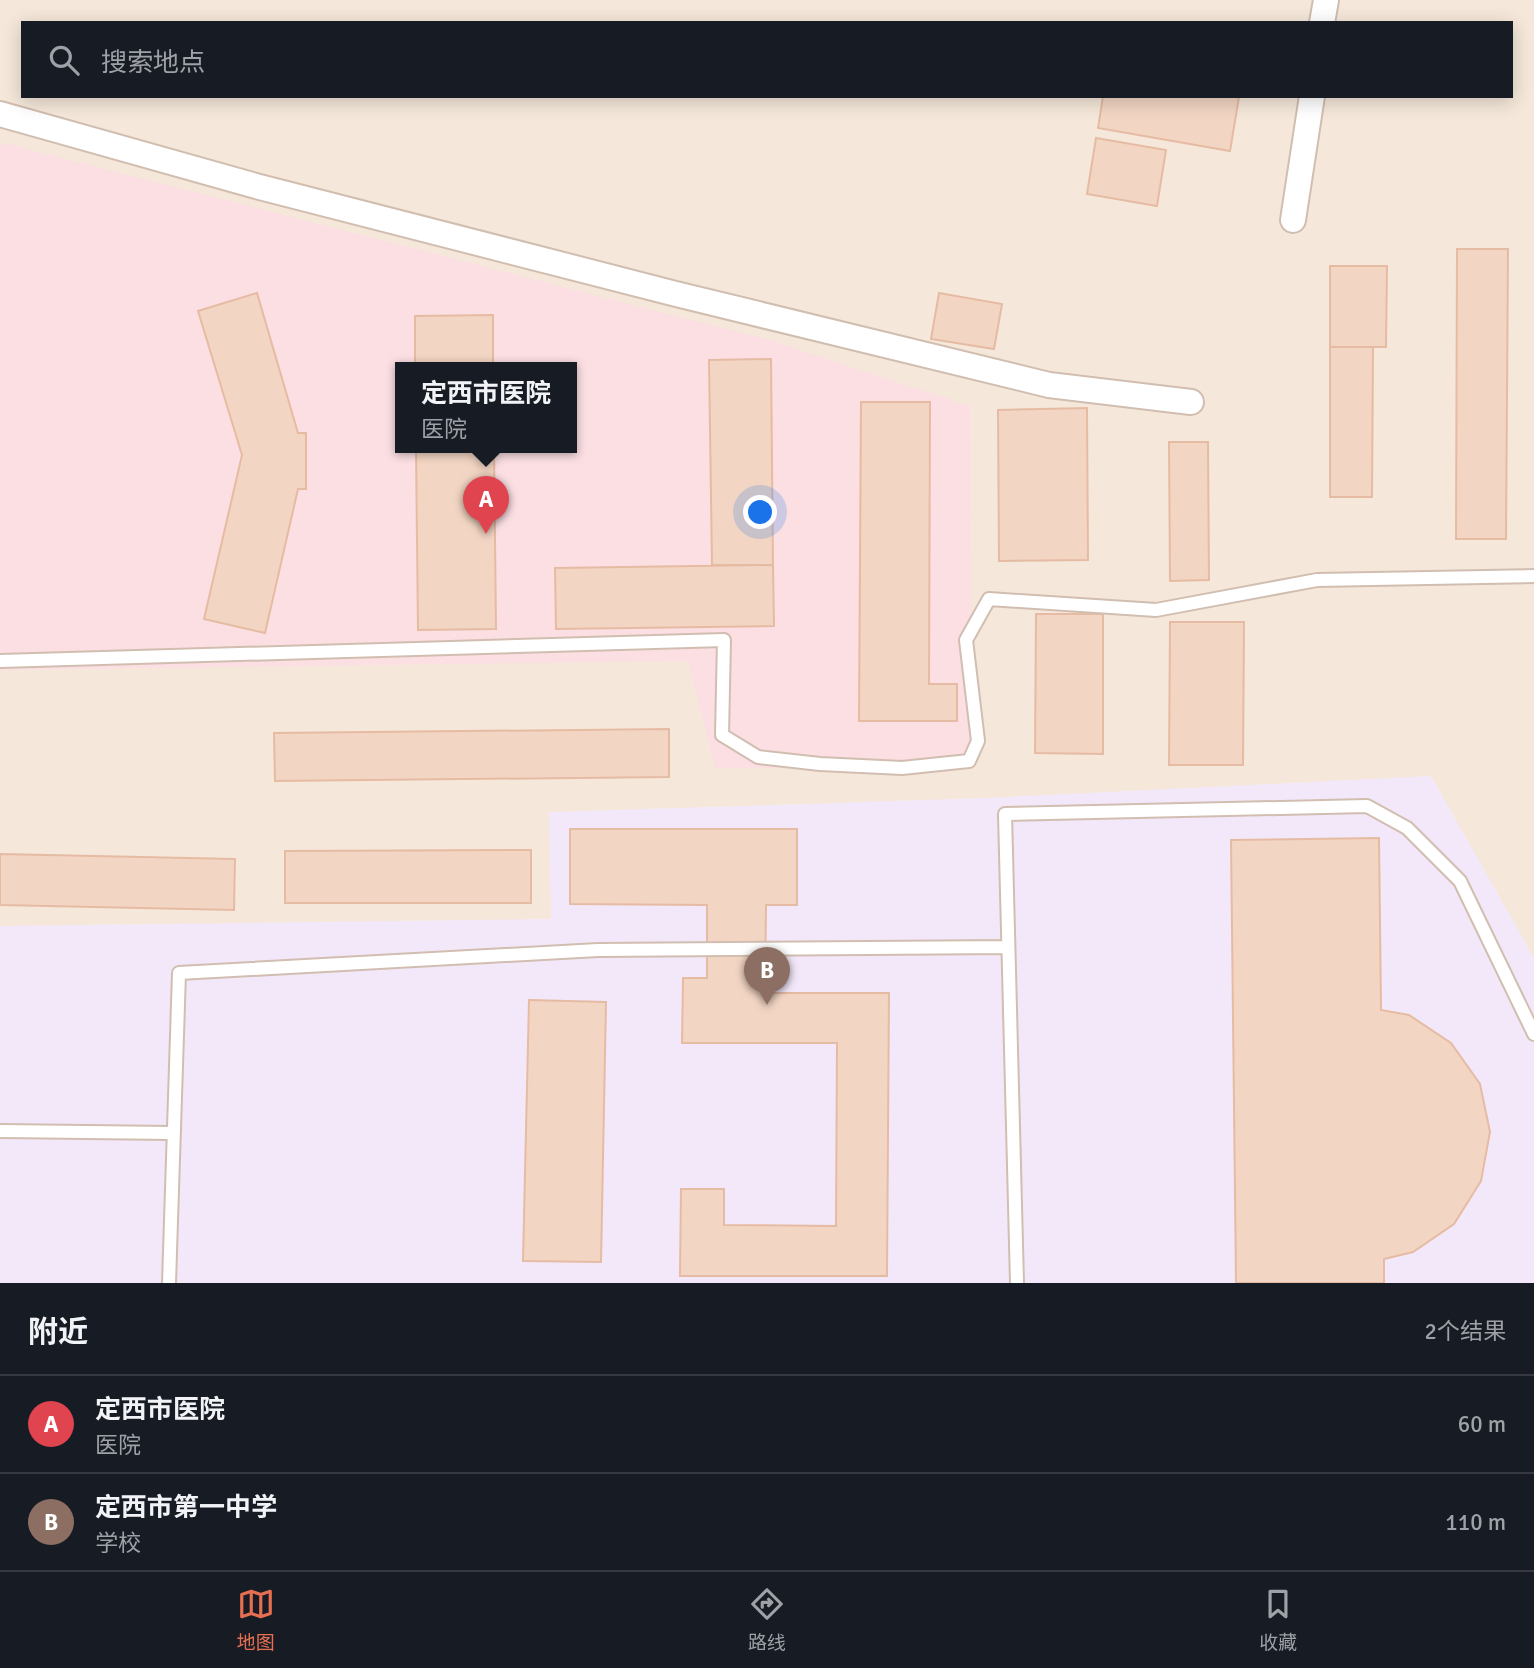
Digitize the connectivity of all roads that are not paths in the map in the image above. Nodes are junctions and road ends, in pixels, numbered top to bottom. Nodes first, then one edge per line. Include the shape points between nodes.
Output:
1 (1326, 0) edge
2 (1322, 21) edge
3 (1312, 98) edge
4 (0, 114) edge
5 (1293, 220) dead end
6 (1191, 402) dead end
7 (1534, 576) edge
8 (0, 661) edge
9 (1008, 947) junction
10 (1534, 1034) edge
11 (0, 1131) edge
12 (172, 1133) junction
13 (169, 1283) edge
14 (1017, 1283) edge

1 - 2 street
3 - 5 street
4 - 6 street via 392,221 1049,385
7 - 8 lane via 1317,580 1156,610 989,599 966,640 978,741 969,761 902,768 758,757 722,735 724,640
9 - 10 lane via 1005,814 1367,806 1407,828 1460,881
9 - 12 lane via 598,950 179,973
9 - 14 lane
11 - 12 lane
12 - 13 lane

